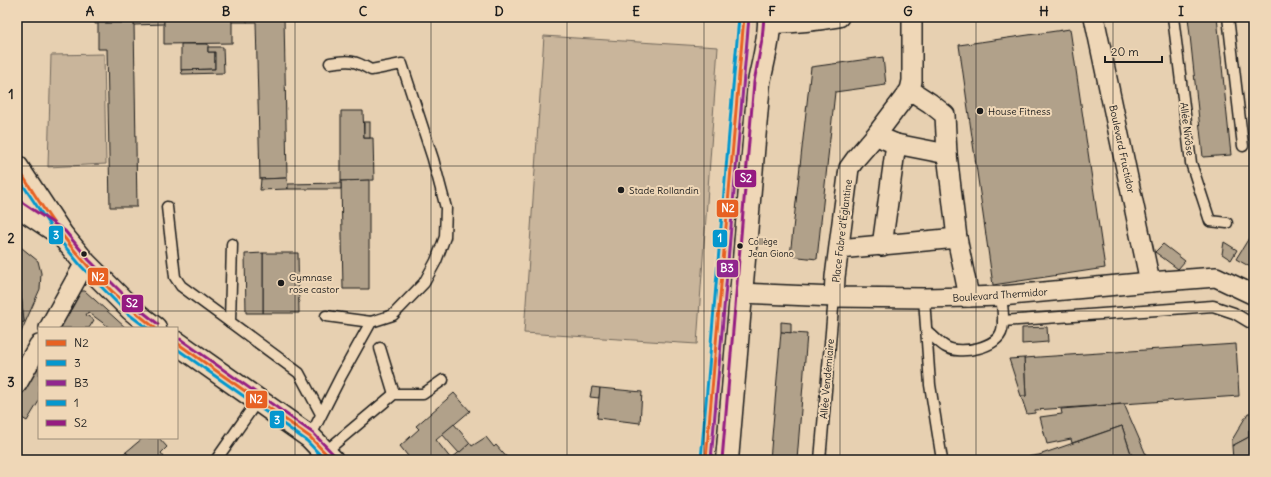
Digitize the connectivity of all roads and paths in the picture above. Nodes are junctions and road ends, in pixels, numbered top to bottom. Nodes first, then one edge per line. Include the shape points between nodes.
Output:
1 (744, 17) edge
2 (839, 17) edge
3 (912, 17) edge
4 (1094, 17) edge
5 (1173, 17) edge
6 (1228, 17) edge
7 (769, 20) edge
8 (330, 63) dead end
9 (910, 90) junction
10 (876, 135) junction
11 (896, 144) junction
12 (1243, 146) dead end
13 (947, 154) junction
14 (17, 167) edge
15 (17, 205) edge
16 (167, 207) dead end
17 (1227, 223) dead end
18 (62, 235) junction
19 (957, 238) junction
20 (232, 244) dead end
21 (882, 246) junction
22 (839, 249) junction
23 (85, 262) junction
24 (1150, 282) junction
25 (741, 293) junction
26 (1254, 295) edge
27 (1001, 296) junction
28 (834, 297) junction
29 (969, 297) junction
30 (924, 298) junction
31 (326, 316) dead end
32 (230, 322) junction
33 (371, 322) junction
34 (1003, 322) junction
35 (1254, 325) edge
36 (49, 327) edge
37 (154, 327) edge
38 (927, 331) junction
39 (178, 344) edge
40 (38, 347) edge
41 (380, 348) dead end
42 (443, 380) dead end
43 (17, 384) edge
44 (394, 394) junction
45 (258, 400) junction
46 (321, 414) junction
47 (310, 437) junction
48 (329, 456) edge
49 (216, 460) edge
50 (706, 460) edge
51 (727, 460) edge
52 (820, 460) edge
53 (942, 460) edge

1 - 50 lane
2 - 7 street via 790,24
3 - 9 street
4 - 24 street, Boulevard Fructidor
5 - 17 lane, Allée Nivôse via 1191,162 1210,221
6 - 12 lane
7 - 25 street via 759,82
8 - 33 lane via 348,60 371,70 402,64 446,208 445,237 424,283 393,315
9 - 10 street, Place Fabre d'Églantine
9 - 13 street via 945,115
10 - 11 street
10 - 22 street, Place Fabre d'Églantine via 850,168
11 - 13 street
11 - 21 street
13 - 19 street
14 - 18 street
15 - 18 street
16 - 32 lane via 175,277 181,286
18 - 23 street
19 - 21 street
19 - 29 street
20 - 32 lane
21 - 22 street
22 - 28 street, Place Fabre d'Églantine
23 - 36 street
23 - 37 street via 131,309
24 - 26 street, Boulevard Thermidor via 1216,277
24 - 27 street, Boulevard Thermidor
25 - 28 street, Boulevard Thermidor
25 - 51 street
27 - 29 street, Boulevard Thermidor
27 - 34 lane
28 - 30 street, Boulevard Thermidor
28 - 52 lane, Allée Vendémiaire
29 - 30 street, Boulevard Thermidor
30 - 38 lane
31 - 33 lane
32 - 46 lane via 299,373
33 - 46 lane
34 - 35 lane via 1213,306 1234,313
34 - 38 lane via 1002,331 995,341 981,348 946,348
38 - 53 lane via 930,385
39 - 45 street
40 - 43 street
41 - 44 lane
42 - 44 lane via 423,394
44 - 48 lane
45 - 47 street
45 - 49 lane
46 - 47 lane
47 - 48 street

